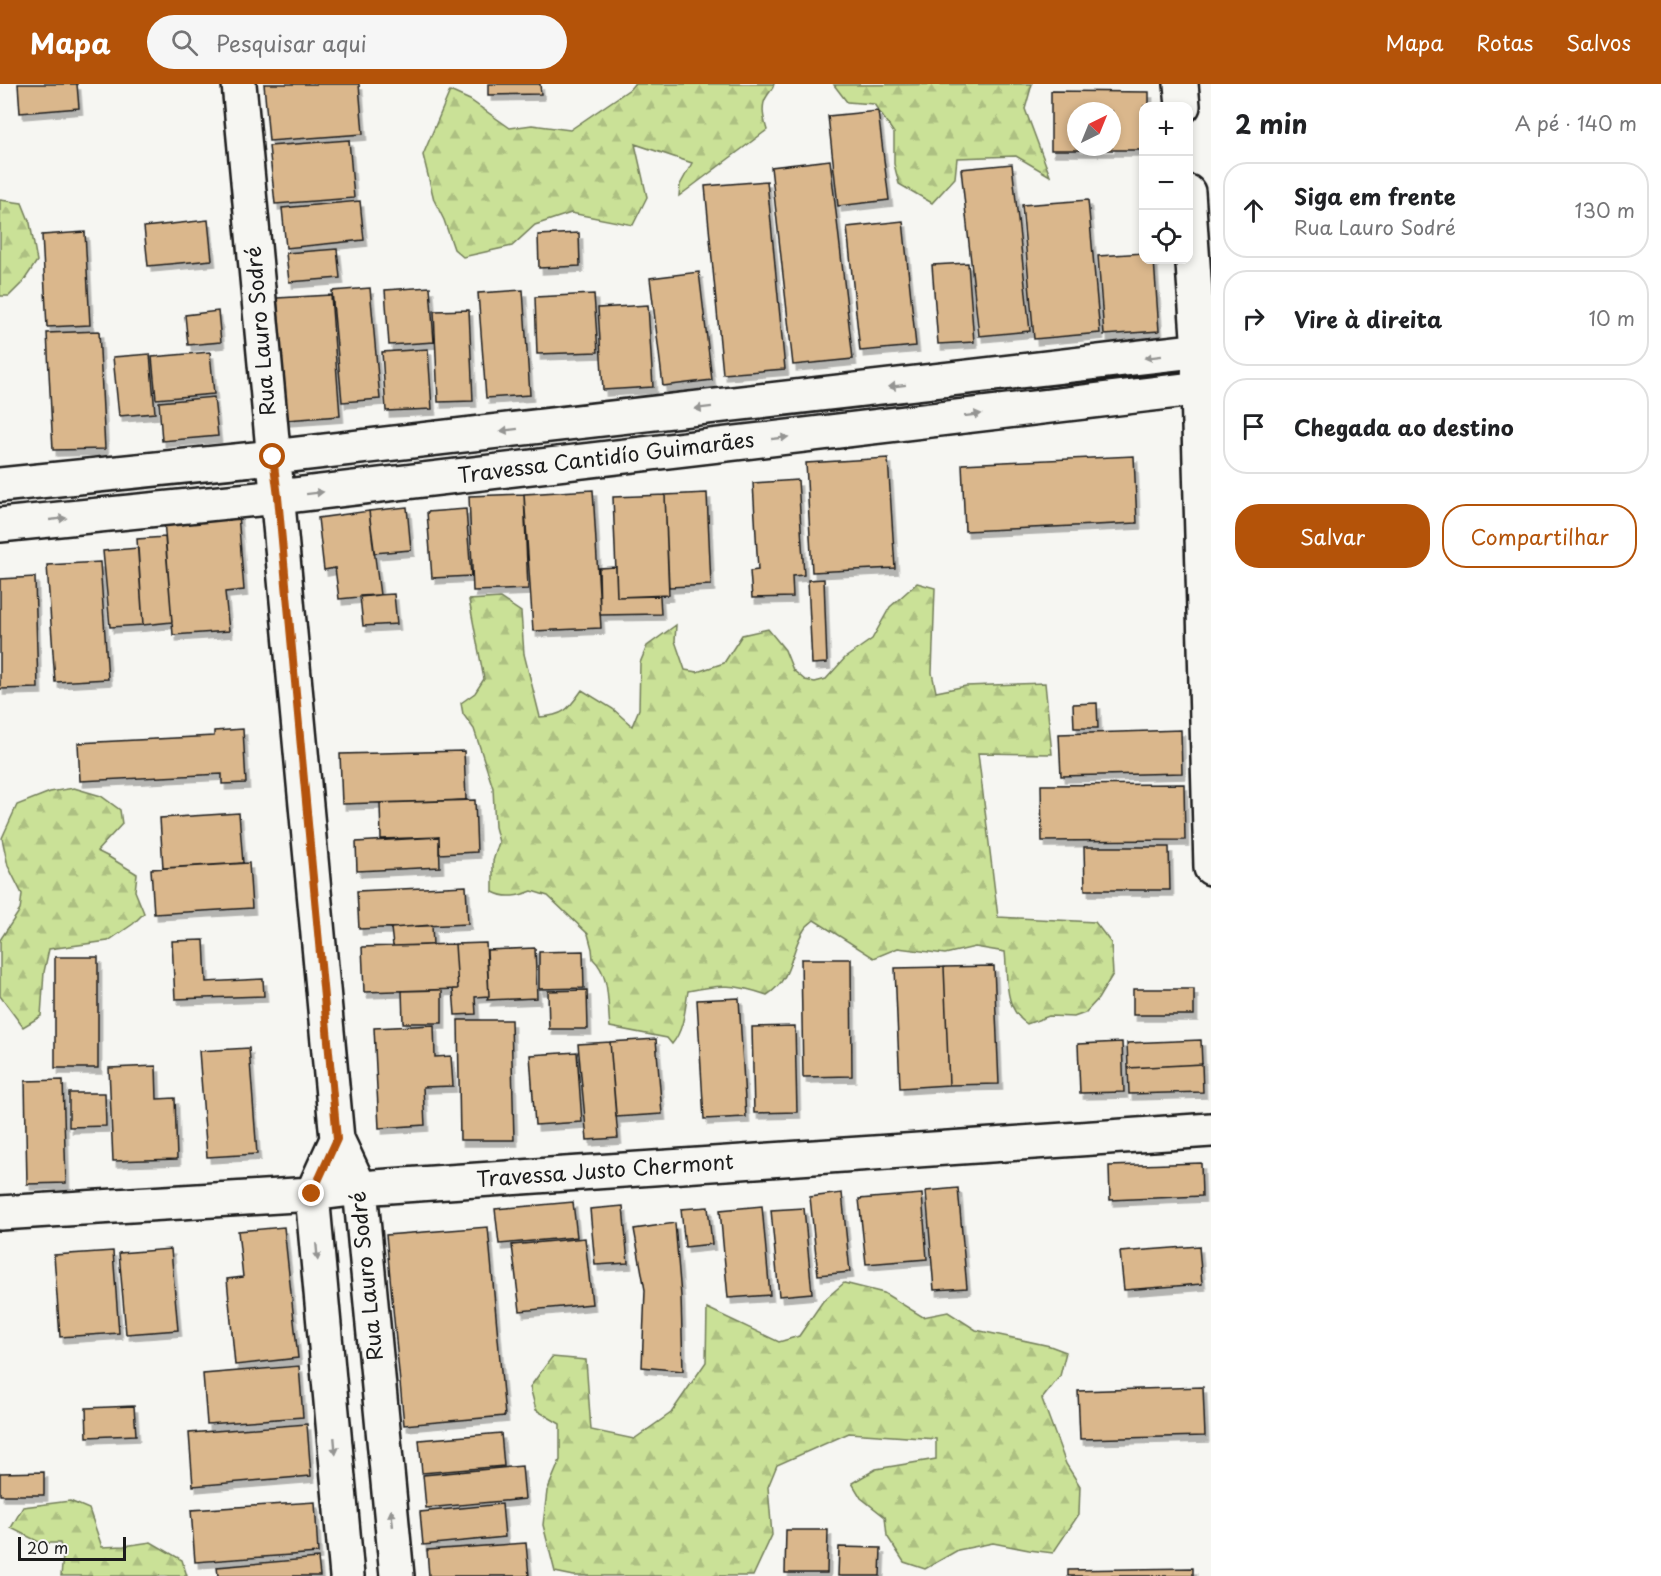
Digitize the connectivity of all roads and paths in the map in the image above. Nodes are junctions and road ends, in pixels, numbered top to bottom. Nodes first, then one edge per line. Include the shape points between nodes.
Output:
1 (238, 84) edge
2 (1181, 84) edge
3 (1183, 102) edge
4 (1190, 210) edge
5 (1205, 350) edge
6 (1205, 388) edge
7 (273, 457) junction
8 (0, 485) edge
9 (278, 497) junction
10 (0, 525) edge
11 (1211, 868) edge
12 (1211, 1130) edge
13 (337, 1139) junction
14 (360, 1188) junction
15 (312, 1194) junction
16 (0, 1214) edge
17 (347, 1576) edge
18 (397, 1576) edge

1 - 7 street, Rua Lauro Sodré
2 - 3 street
4 - 5 street
5 - 6 street
5 -> 7 street, Travessa Cantidío Guimarães
9 -> 6 street, Travessa Cantidío Guimarães
6 - 11 street
7 - 8 street, Travessa Cantidío Guimarães
7 - 9 street, Rua Lauro Sodré
10 -> 9 street, Travessa Cantidío Guimarães
9 - 13 street, Rua Lauro Sodré
12 - 14 street, Travessa Justo Chermont
13 - 14 street, Rua Lauro Sodré
13 - 15 street
14 - 15 street, Travessa Justo Chermont
18 -> 14 street, Rua Lauro Sodré
15 - 16 street, Travessa Justo Chermont
15 -> 17 street

